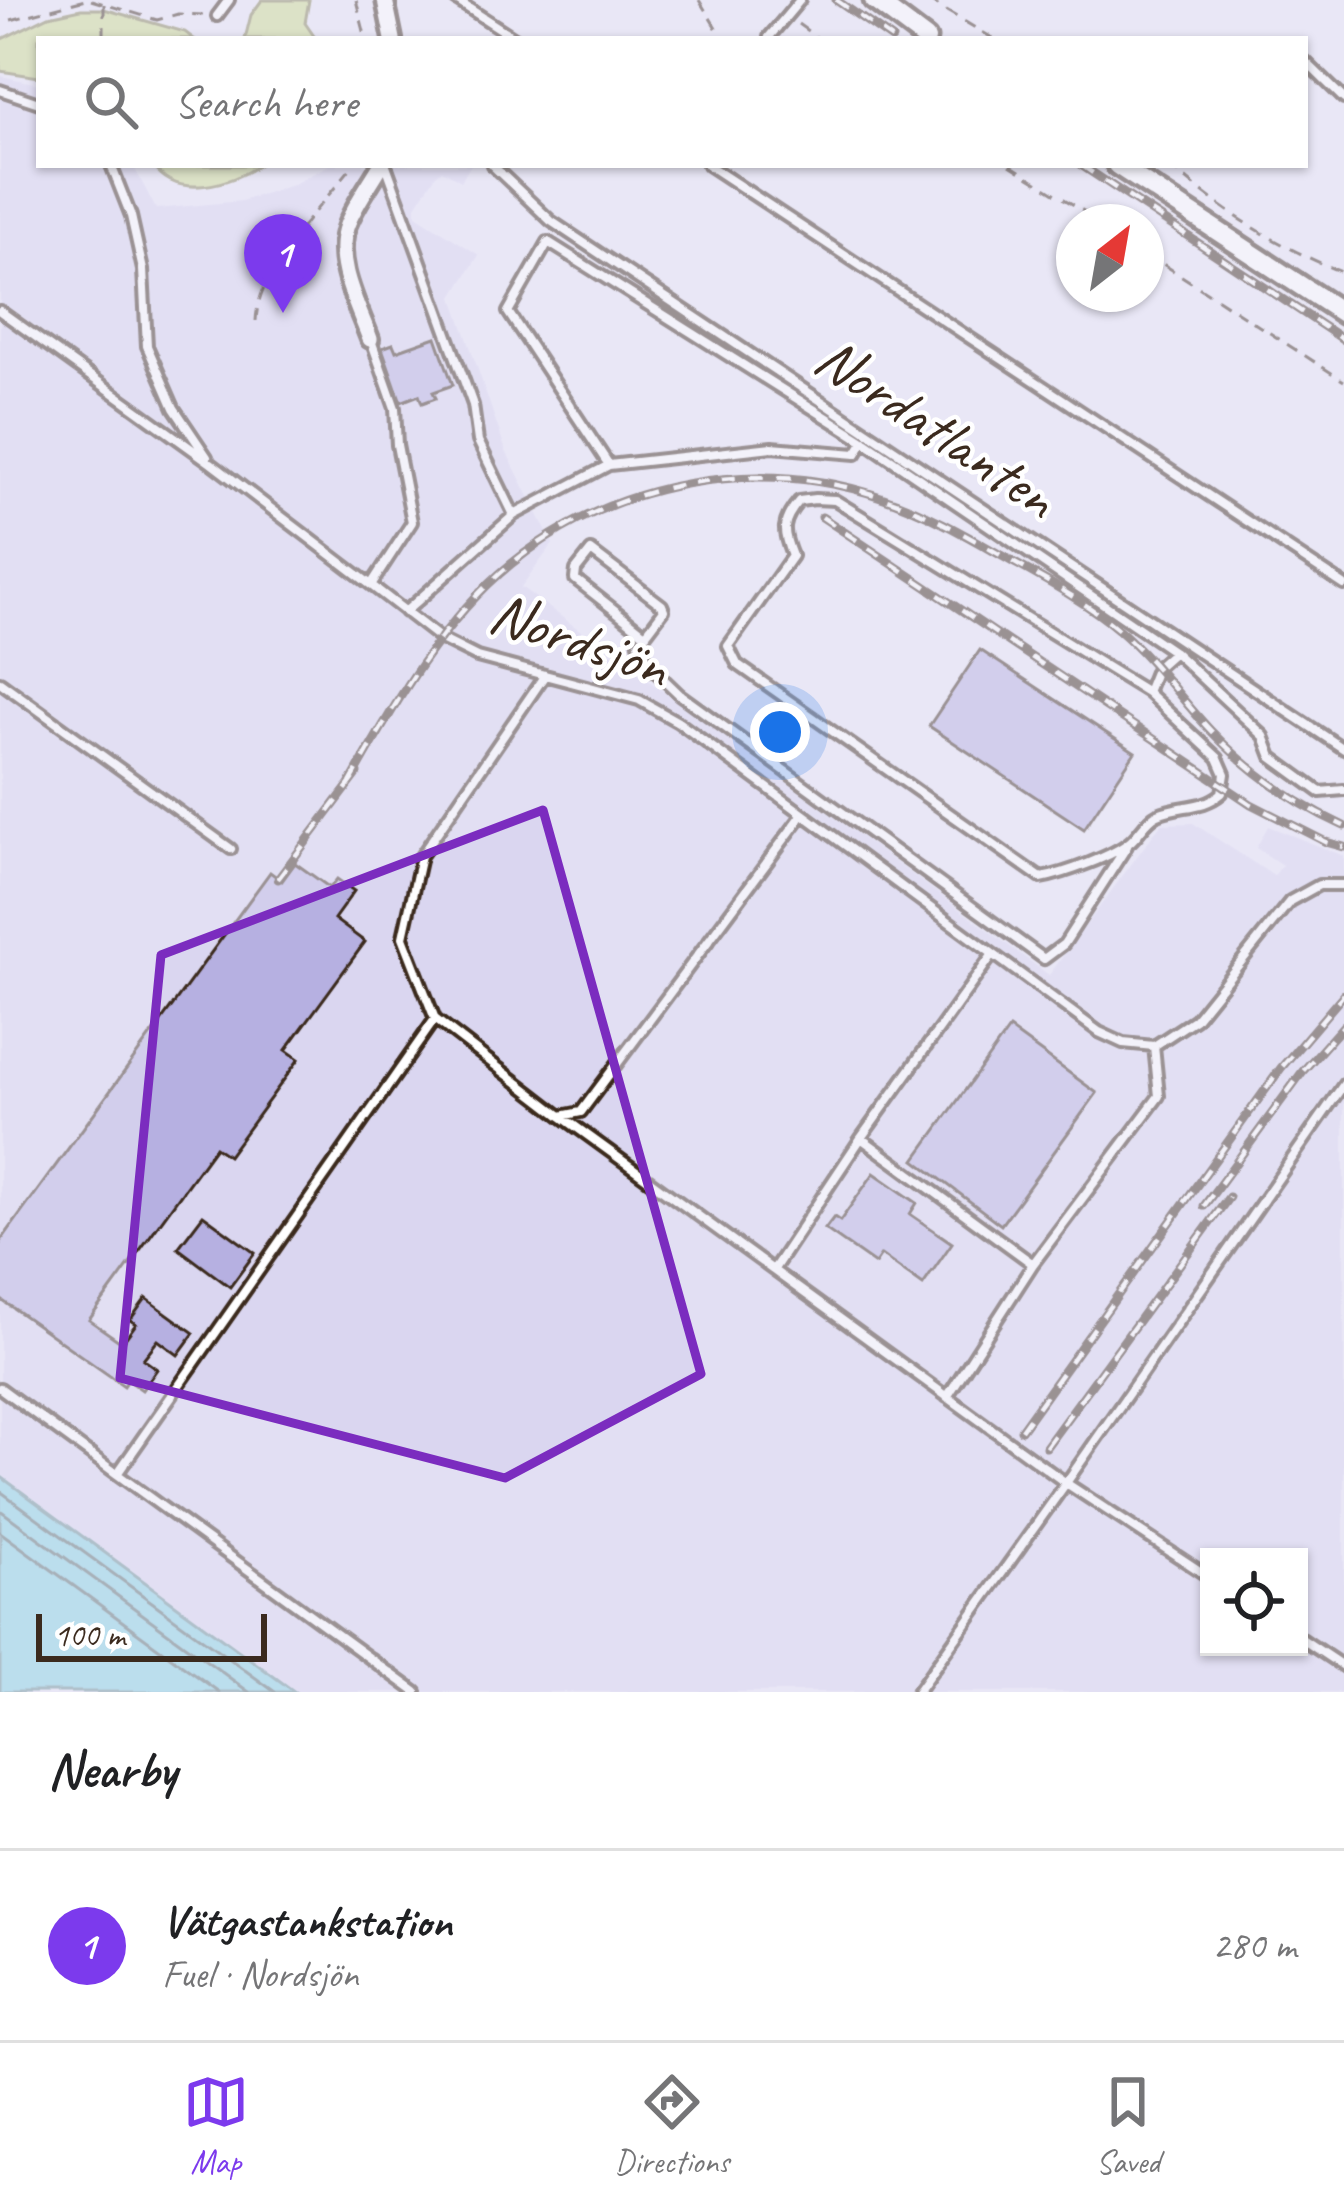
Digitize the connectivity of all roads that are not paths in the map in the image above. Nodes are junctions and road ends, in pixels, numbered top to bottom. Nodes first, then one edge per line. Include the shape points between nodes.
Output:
1 (229, 0) edge
2 (385, 0) edge
3 (456, 0) edge
4 (800, 0) edge
5 (874, 0) edge
6 (217, 16) road end
7 (392, 36) edge
8 (511, 36) edge
9 (770, 36) edge
10 (922, 36) edge
11 (1308, 64) edge
12 (0, 90) edge
13 (1344, 99) edge
14 (36, 102) edge
15 (112, 168) edge
16 (381, 168) edge
17 (384, 168) edge
18 (495, 168) edge
19 (713, 168) edge
20 (1123, 168) edge
21 (0, 311) edge
22 (1344, 314) edge
23 (370, 339) joint
24 (864, 441) junction
25 (211, 463) junction
26 (609, 466) junction
27 (514, 514) junction
28 (371, 585) junction
29 (1344, 585) edge
30 (405, 612) junction
31 (645, 634) junction
32 (1174, 652) junction
33 (545, 675) junction
34 (0, 682) edge
35 (1147, 692) junction
36 (1344, 749) edge
37 (1344, 790) edge
38 (803, 814) junction
39 (1128, 845) junction
40 (231, 849) dead end
41 (1344, 885) edge
42 (993, 954) junction
43 (435, 1019) junction
44 (1154, 1046) junction
45 (1344, 1084) edge
46 (581, 1112) junction
47 (561, 1116) junction
48 (582, 1131) junction
49 (861, 1138) junction
50 (1033, 1264) junction
51 (774, 1269) junction
52 (0, 1388) edge
53 (946, 1397) junction
54 (117, 1474) junction
55 (1066, 1483) junction
56 (1200, 1571) edge
57 (1308, 1643) edge
58 (1344, 1667) edge
59 (416, 1692) edge
60 (917, 1692) edge

1 - 6 lane
2 - 7 street
3 - 8 lane
4 - 9 lane
5 - 10 street
11 - 13 lane
12 - 14 lane
15 - 25 lane via 143,270 147,346 174,408
16 - 23 street via 345,227 343,251
17 - 27 lane via 473,405 478,441
18 - 36 lane, Nordatlanten via 551,220
19 - 29 lane, Nordatlanten
20 - 22 street
21 - 25 lane, Nordsjön
23 - 28 lane via 395,408 412,522
24 - 26 lane via 856,454 772,447
24 - 26 lane via 548,242 508,312
24 - 32 lane
25 - 28 lane, Nordsjön
26 - 27 lane
27 - 30 lane
28 - 30 lane, Nordsjön
30 - 33 lane, Nordsjön via 477,657
31 - 31 lane via 575,579 591,551 662,605
31 - 39 lane via 639,644 652,668 679,694 1044,959 1064,944
32 - 35 lane
32 - 37 lane via 1264,736 1273,757 1320,792
33 - 38 lane, Nordsjön via 638,700
33 - 43 lane via 421,856 403,937
34 - 40 lane
35 - 39 lane via 1218,758 1225,787 1202,806 1152,817
35 - 39 lane via 836,500 799,501 785,518 792,556 728,646 737,664 1041,878
38 - 42 lane, Nordsjön
38 - 46 lane
41 - 44 lane via 1319,885 1290,901 1196,1019
42 - 44 lane, Nordsjön via 1099,1032
42 - 49 lane
43 - 47 lane
43 - 54 lane
44 - 50 lane via 1159,1096
45 - 55 lane
46 - 47 lane
46 - 48 lane
47 - 48 lane
48 - 51 lane
49 - 50 lane
49 - 51 lane
50 - 53 lane
51 - 53 lane
52 - 54 lane
53 - 55 lane
54 - 59 lane
55 - 56 lane
55 - 60 lane
57 - 58 lane

